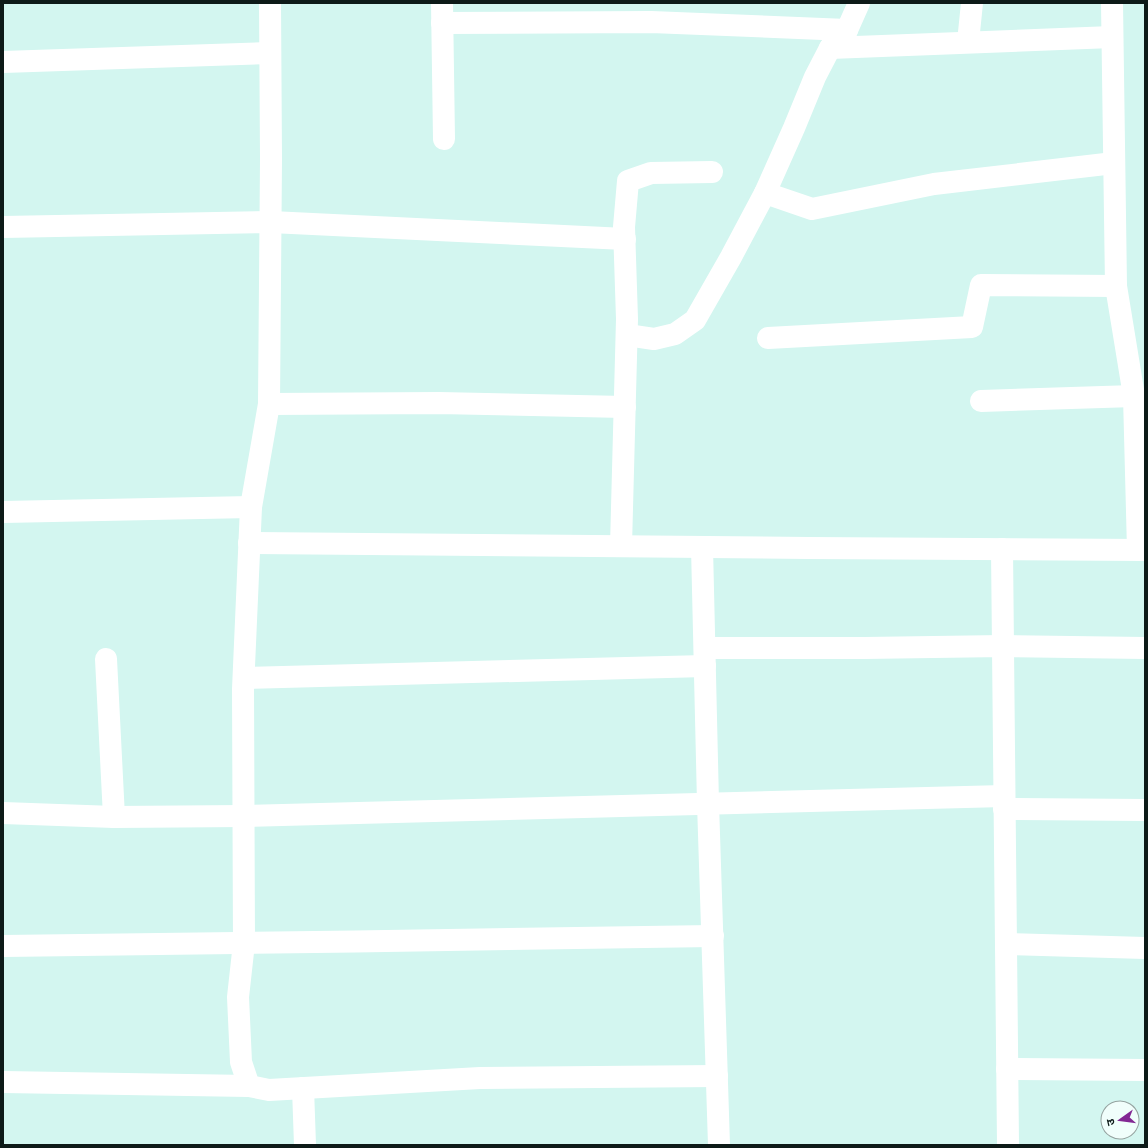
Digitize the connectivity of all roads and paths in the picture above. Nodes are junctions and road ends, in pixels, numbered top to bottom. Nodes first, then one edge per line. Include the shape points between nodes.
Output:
1 (270, 3) edge
2 (859, 3) edge
3 (972, 3) edge
4 (1112, 3) edge
5 (442, 13) edge
6 (847, 30) junction
7 (1112, 37) junction
8 (968, 42) junction
9 (830, 48) junction
10 (270, 53) junction
11 (3, 62) edge
12 (444, 138) dead end
13 (1114, 163) junction
14 (712, 172) dead end
15 (765, 193) junction
16 (271, 222) junction
17 (3, 227) edge
18 (625, 239) junction
19 (1116, 286) junction
20 (627, 335) junction
21 (768, 338) dead end
22 (1134, 396) junction
23 (981, 401) dead end
24 (269, 404) junction
25 (625, 407) junction
26 (251, 507) junction
27 (3, 512) edge
28 (249, 543) junction
29 (621, 546) junction
30 (702, 547) junction
31 (1002, 549) junction
32 (1141, 550) edge
33 (1002, 646) junction
34 (1145, 648) edge
35 (705, 657) junction
36 (106, 659) dead end
37 (244, 678) junction
38 (1004, 802) junction
39 (708, 804) junction
40 (1145, 810) edge
41 (3, 813) edge
42 (244, 816) junction
43 (114, 817) junction
44 (713, 936) junction
45 (244, 943) junction
46 (1006, 944) junction
47 (3, 946) edge
48 (1145, 948) edge
49 (1007, 1069) junction
50 (1145, 1070) edge
51 (717, 1076) junction
52 (3, 1082) edge
53 (249, 1086) junction
54 (303, 1088) junction
55 (305, 1145) edge
56 (719, 1145) edge
57 (1008, 1145) edge

1 - 10 street
2 - 6 street
3 - 8 street
4 - 7 street
5 - 6 street
5 - 12 street
6 - 9 street
7 - 8 street
7 - 13 street
8 - 9 street
9 - 15 street
10 - 11 street
10 - 16 street
13 - 15 street via 934,184 812,209
13 - 19 street
14 - 18 street via 651,173 628,181
15 - 20 street via 695,320 675,334 661,338
16 - 17 street
16 - 18 street
16 - 24 street
18 - 20 street
19 - 21 street via 981,285 972,327
19 - 22 street
20 - 25 street
22 - 23 street
22 - 32 street
24 - 25 street via 439,403
24 - 26 street
25 - 29 street
26 - 27 street
26 - 28 street
28 - 29 street
28 - 37 street
29 - 30 street
30 - 31 street
30 - 35 street
31 - 32 street
31 - 33 street
33 - 34 street
33 - 35 street via 864,648
33 - 38 street
35 - 37 street
35 - 39 street
36 - 43 street
37 - 42 street
38 - 39 street
38 - 40 street
38 - 46 street
39 - 42 street
39 - 44 street
41 - 43 street
42 - 43 street
42 - 45 street
44 - 45 street
44 - 51 street
45 - 47 street
45 - 53 street via 238,997 241,1062
46 - 48 street
46 - 49 street
49 - 50 street
49 - 57 street
51 - 54 street via 480,1078
51 - 56 street
52 - 53 street
53 - 54 street via 268,1090
54 - 55 street

